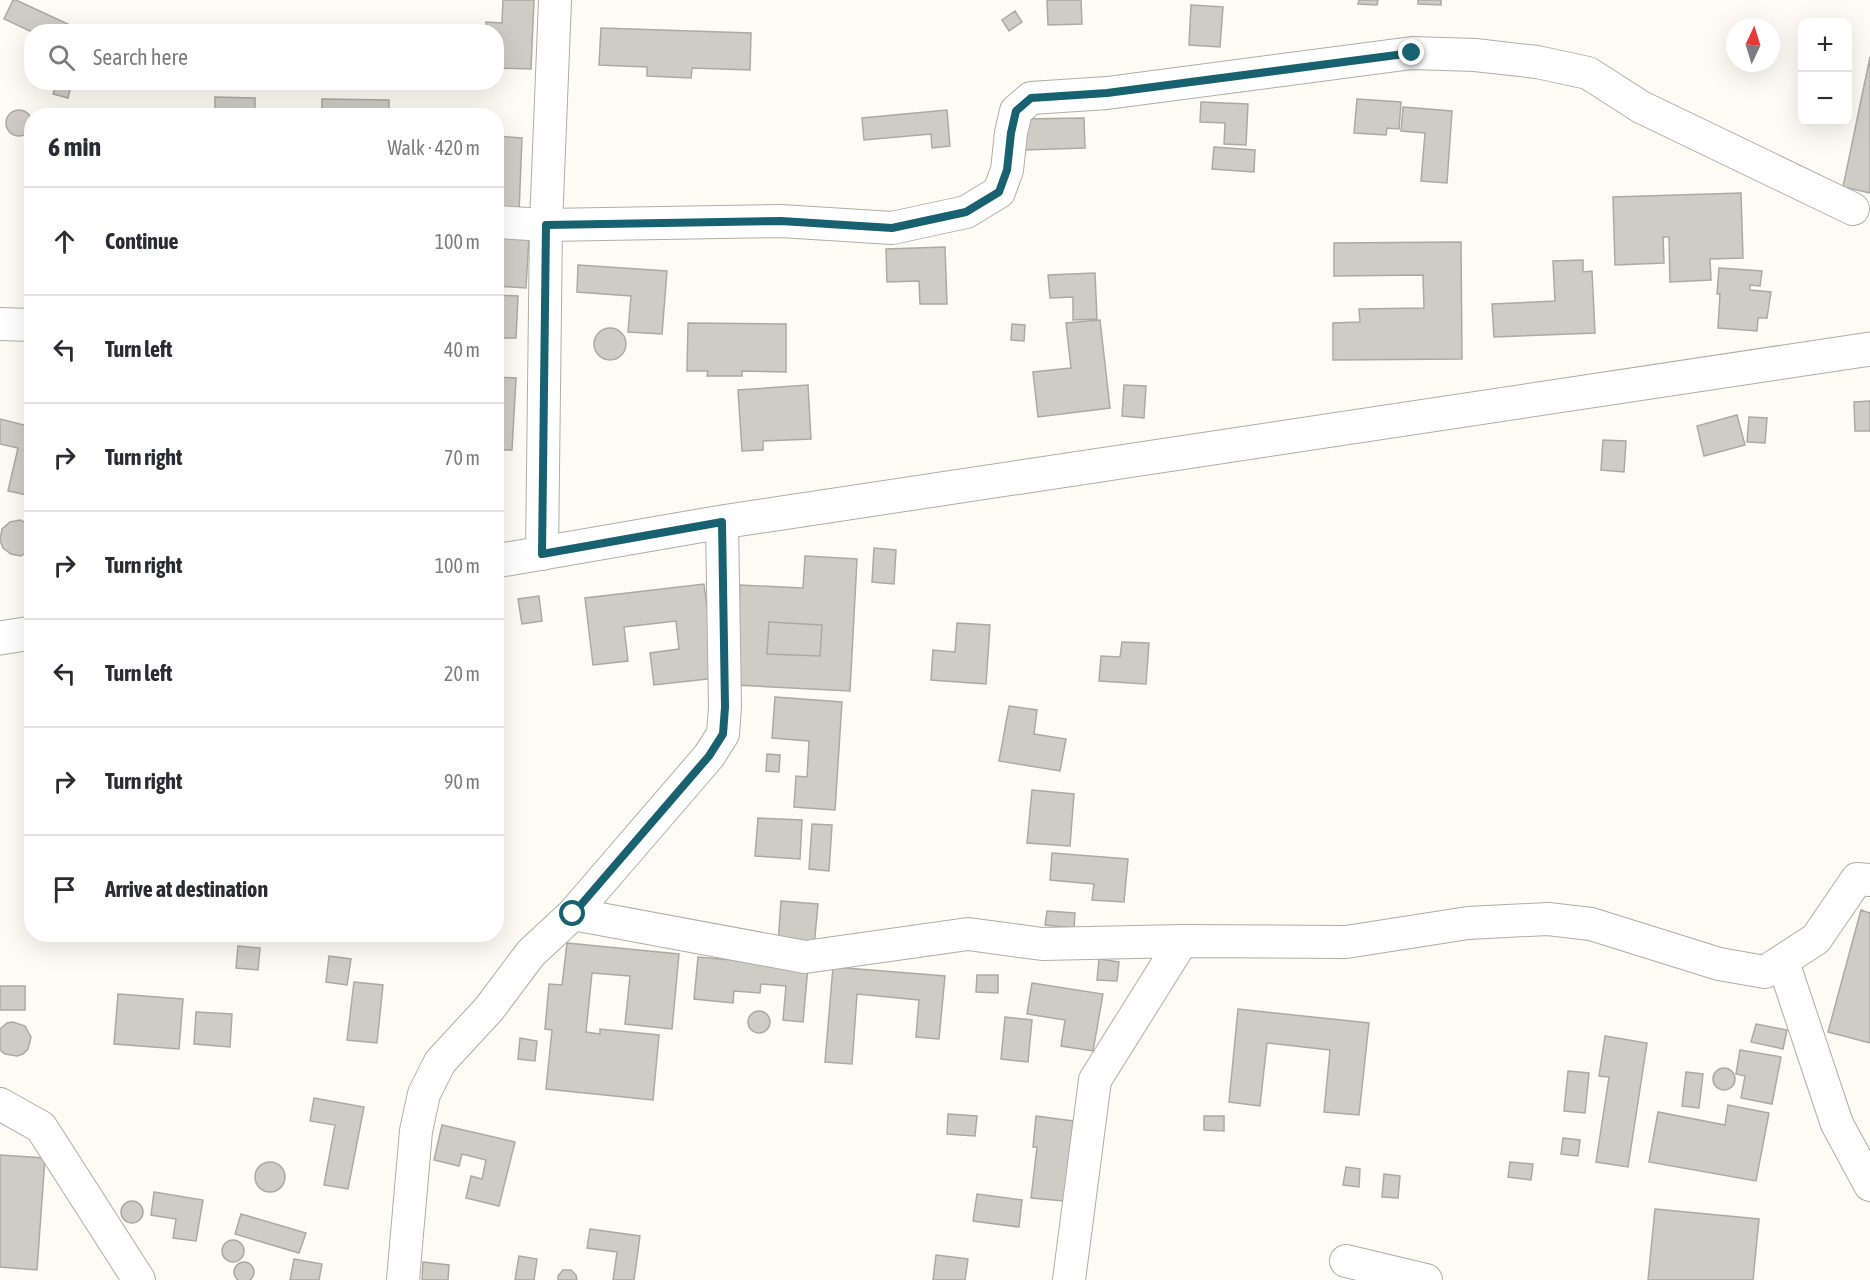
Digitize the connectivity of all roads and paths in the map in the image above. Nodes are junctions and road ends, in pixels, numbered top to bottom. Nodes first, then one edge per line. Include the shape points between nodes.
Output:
1 (555, 0) edge
2 (1853, 209) dead end
3 (504, 222) edge
4 (546, 225) junction
5 (0, 324) edge
6 (24, 325) edge
7 (1870, 349) edge
8 (722, 522) junction
9 (542, 554) junction
10 (504, 560) edge
11 (24, 634) edge
12 (0, 638) edge
13 (1870, 880) edge
14 (573, 914) junction
15 (1182, 941) junction
16 (1783, 962) junction
17 (0, 1104) edge
18 (1870, 1185) edge
19 (1346, 1261) dead end
20 (138, 1280) edge
21 (403, 1280) edge
22 (1069, 1280) edge
23 (1426, 1280) edge

1 - 4 street
2 - 4 street via 1641,108 1588,73 1537,62 1412,53 1107,93 1031,98 1016,111 1007,170 999,192 966,212 892,228 781,221
3 - 4 street
4 - 9 street
5 - 6 street
7 - 8 main road
8 - 9 main road
8 - 14 street via 723,734 709,756
9 - 10 main road
11 - 12 main road
13 - 16 street via 1857,879 1816,939
14 - 15 street via 805,957 968,934 1042,944
14 - 21 street via 531,952 489,1009 440,1062 424,1094 416,1131
15 - 16 street via 1346,942 1468,923 1548,919 1591,924 1719,964 1765,972
15 - 22 street via 1095,1080
16 - 18 street via 1836,1124
17 - 20 street via 41,1127
19 - 23 street

